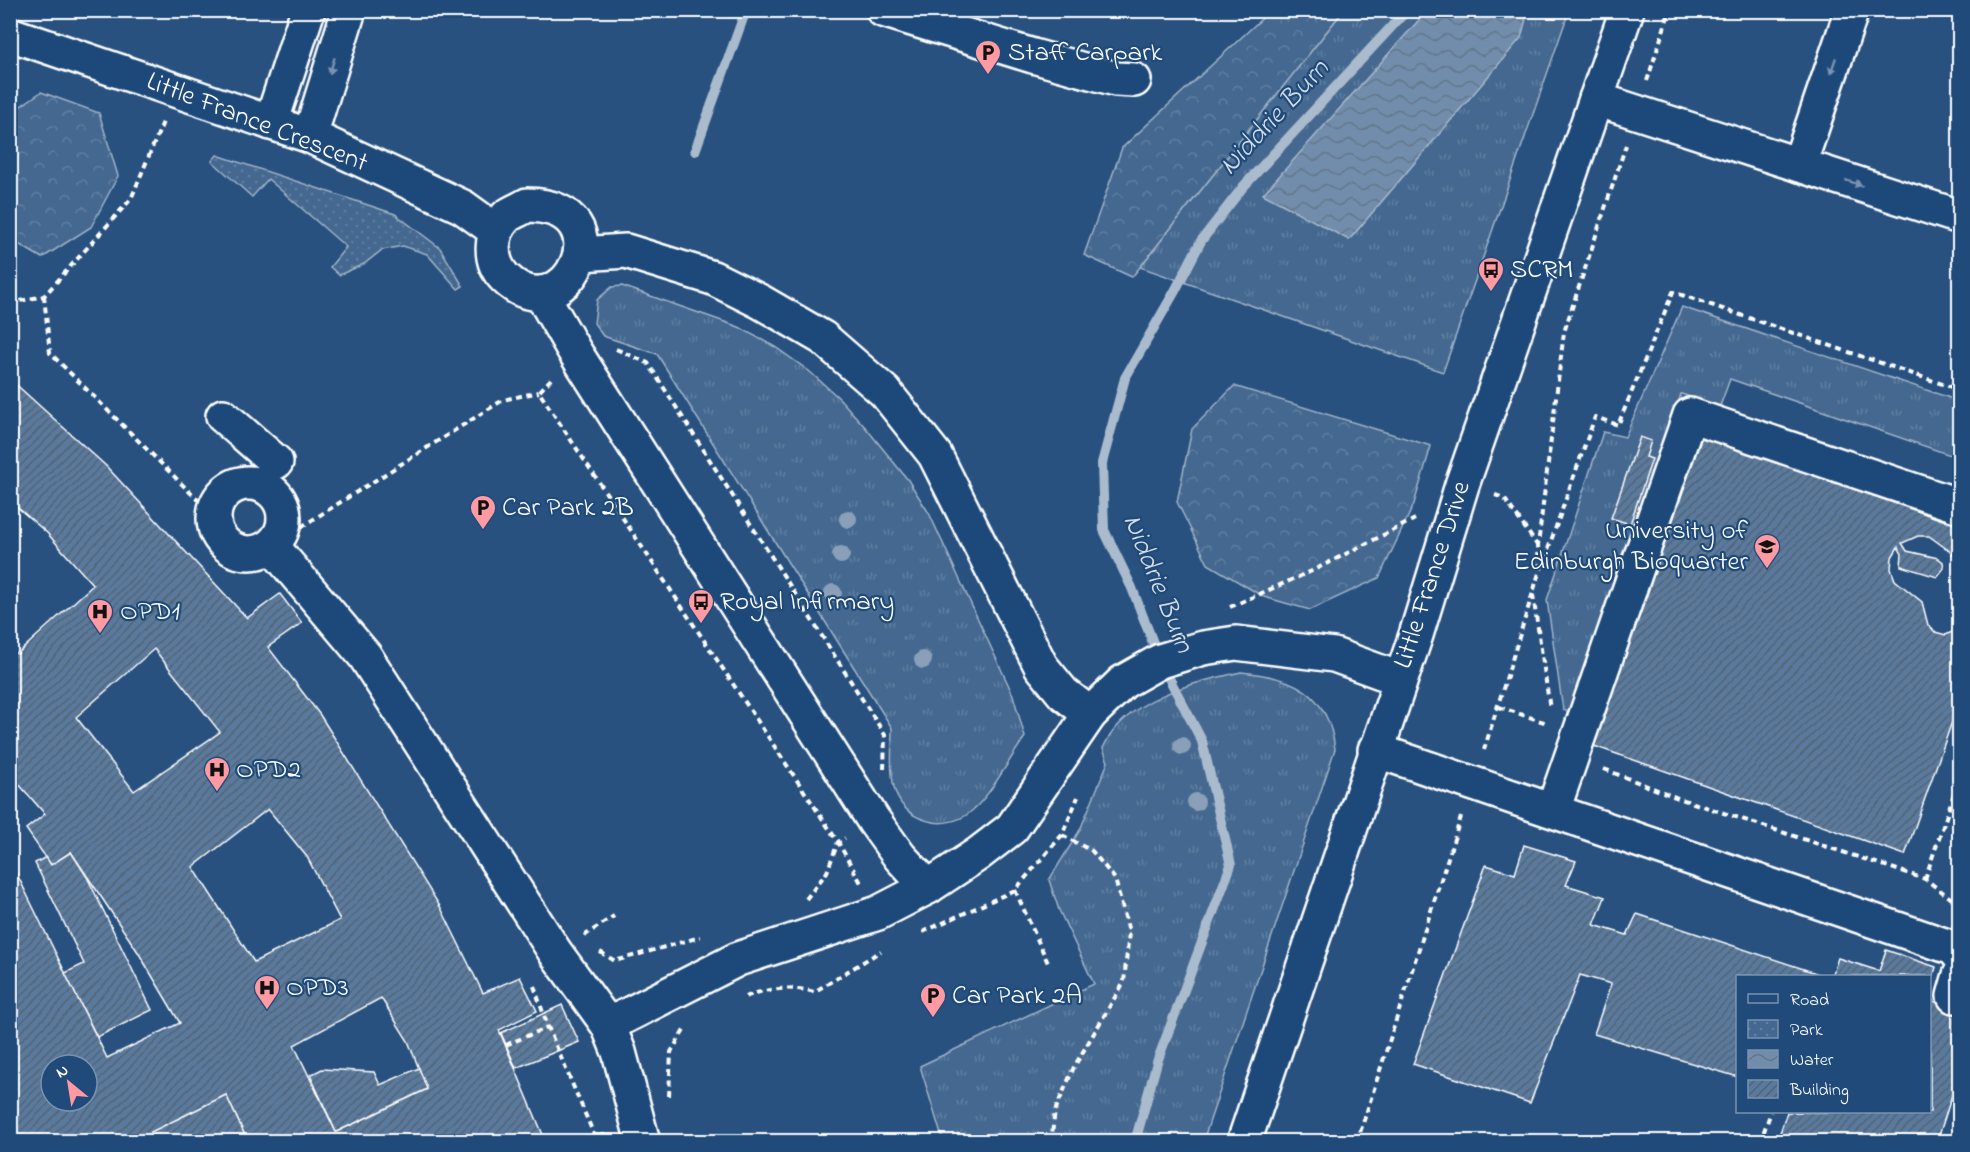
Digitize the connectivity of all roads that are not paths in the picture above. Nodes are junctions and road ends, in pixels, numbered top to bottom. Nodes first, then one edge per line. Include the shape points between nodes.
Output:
1 (308, 10) edge
2 (349, 10) edge
3 (883, 10) edge
4 (1627, 10) edge
5 (1852, 10) edge
6 (10, 34) edge
7 (1134, 80) dead end
8 (1596, 99) junction
9 (271, 123) junction
10 (310, 136) junction
11 (1799, 165) junction
12 (1959, 217) edge
13 (495, 230) junction
14 (581, 254) junction
15 (541, 293) junction
16 (223, 416) dead end
17 (276, 462) dead end
18 (1959, 506) edge
19 (272, 546) junction
20 (1400, 679) junction
21 (1090, 714) junction
22 (1376, 750) junction
23 (1553, 810) junction
24 (928, 887) junction
25 (1959, 956) edge
26 (608, 1025) junction
27 (643, 1142) edge
28 (1244, 1142) edge

1 - 9 street
2 -> 10 street
3 - 7 street via 1043,59 1116,79
4 - 8 street, Little France Drive
5 -> 11 street
6 - 9 street, Little France Crescent
8 - 11 street
8 - 20 street, Little France Drive via 1462,484
9 - 10 street, Little France Crescent
10 - 13 street, Little France Crescent via 463,207
11 -> 12 street
13 - 14 street via 508,215 527,205 548,206 567,216 579,233
13 - 15 street via 493,253 500,272 514,287
14 - 15 street via 573,275 556,289
14 - 21 street via 626,251 713,278 824,338 885,392 935,455 1041,666 1063,693
15 - 24 street via 874,821
16 - 17 street
18 - 23 street via 1690,415
19 - 19 street via 282,530 283,510 272,491 251,483 230,488 222,495 213,515 219,538 227,547 249,554
19 - 26 street via 365,656 567,946
20 - 21 street via 1334,655 1236,643 1160,661 1123,682
20 - 22 street, Little France Drive
21 - 24 street via 1012,828
22 - 23 street
22 - 28 street, Little France Drive
23 - 25 street via 1953,948
24 - 26 street via 850,924 738,959
26 - 27 street

